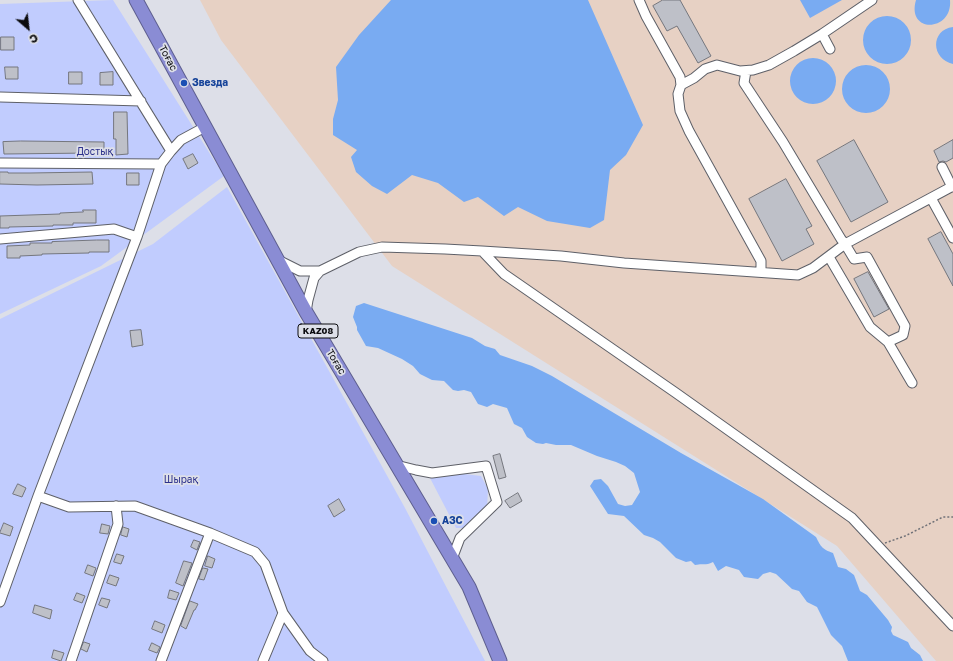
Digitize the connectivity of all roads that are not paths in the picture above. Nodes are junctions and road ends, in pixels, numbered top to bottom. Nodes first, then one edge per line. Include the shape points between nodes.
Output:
1 (78, 0) edge
2 (136, 0) edge
3 (639, 0) edge
4 (872, 0) edge
5 (822, 34) junction
6 (830, 49) dead end
7 (746, 71) junction
8 (681, 85) junction
9 (0, 97) edge
10 (140, 101) junction
11 (205, 127) junction
12 (171, 151) junction
13 (0, 164) edge
14 (161, 164) junction
15 (942, 167) dead end
16 (953, 187) edge
17 (931, 198) junction
18 (137, 237) junction
19 (953, 238) edge
20 (0, 239) edge
21 (845, 244) junction
22 (482, 252) junction
23 (829, 257) junction
24 (278, 260) junction
25 (320, 271) junction
26 (761, 272) junction
27 (306, 312) junction
28 (888, 342) junction
29 (912, 383) dead end
30 (396, 465) junction
31 (38, 496) junction
32 (116, 506) junction
33 (210, 533) junction
34 (452, 559) junction
35 (0, 602) edge
36 (283, 613) junction
37 (953, 626) edge
38 (71, 661) edge
39 (161, 661) edge
40 (263, 661) edge
41 (323, 661) edge
42 (500, 661) edge

1 - 10 street
2 - 11 highway, Тоғас / KAZ08
3 - 8 street via 680,77
4 - 5 street
5 - 6 street
5 - 7 street via 769,65
7 - 8 street via 717,65 705,69
7 - 21 street via 744,83
8 - 26 street via 678,94 680,111 761,261
9 - 10 street
10 - 12 street
11 - 12 street via 181,140
11 - 24 highway, Тоғас / KAZ08
12 - 14 street
13 - 14 street
14 - 18 street
15 - 16 street
16 - 17 street
17 - 19 street
17 - 21 street
18 - 20 street via 114,229
18 - 31 street
21 - 23 street
21 - 28 street via 854,259 867,256 905,326 902,335
22 - 25 street via 382,247 359,252
22 - 26 street
22 - 37 street via 504,274 852,518
23 - 26 street via 798,275
23 - 28 street via 870,326
24 - 25 street via 300,271
24 - 27 highway, Тоғас / KAZ08
25 - 27 street via 314,278
27 - 30 highway, Тоғас / KAZ08
28 - 29 street
30 - 34 highway, Тоғас / KAZ08
30 - 34 street via 432,472 486,466 497,502 460,538
31 - 32 street via 69,507
31 - 35 street
32 - 33 street via 135,506
32 - 38 street via 118,524
33 - 36 street via 255,552 265,564
33 - 39 street
34 - 42 highway, Тоғас / KAZ08 via 468,587
36 - 40 street
36 - 41 street via 310,651

